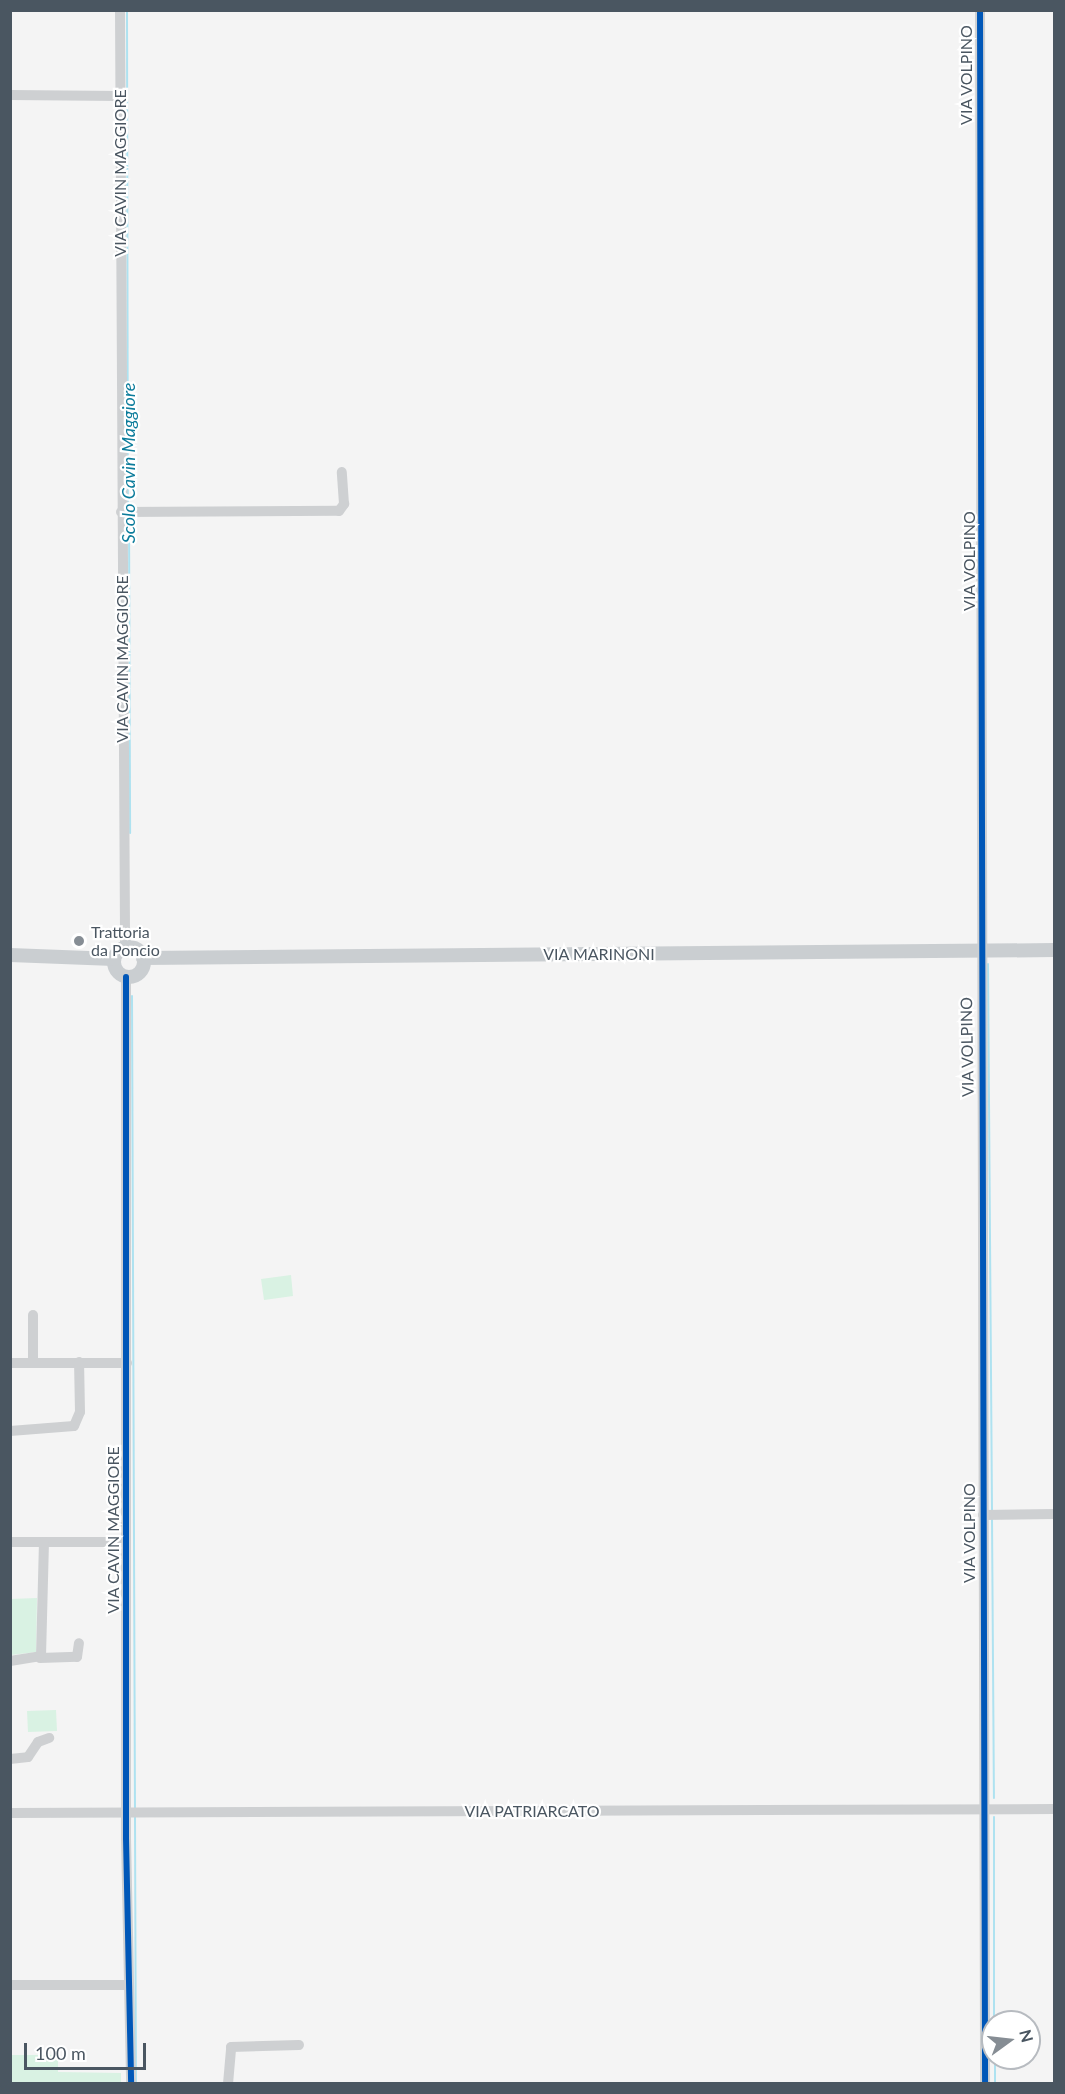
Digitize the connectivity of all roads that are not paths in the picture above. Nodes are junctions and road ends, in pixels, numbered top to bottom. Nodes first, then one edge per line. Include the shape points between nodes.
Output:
1 (120, 10) edge
2 (980, 10) edge
3 (10, 95) edge
4 (120, 96) junction
5 (342, 472) dead end
6 (127, 512) junction
7 (126, 947) junction
8 (1054, 950) edge
9 (979, 952) junction
10 (10, 955) edge
11 (143, 958) junction
12 (114, 959) junction
13 (126, 977) junction
14 (33, 1315) dead end
15 (33, 1362) junction
16 (79, 1362) junction
17 (10, 1363) edge
18 (127, 1363) junction
19 (10, 1431) edge
20 (1054, 1514) edge
21 (989, 1515) junction
22 (10, 1542) edge
23 (44, 1542) junction
24 (126, 1542) junction
25 (79, 1642) dead end
26 (40, 1658) junction
27 (10, 1661) edge
28 (49, 1738) dead end
29 (10, 1759) edge
30 (1054, 1809) edge
31 (986, 1810) junction
32 (133, 1812) junction
33 (10, 1813) edge
34 (10, 1985) edge
35 (129, 1985) junction
36 (299, 2045) dead end
37 (131, 2084) edge
38 (228, 2084) edge
39 (985, 2084) edge

1 - 4 street, VIA CAVIN MAGGIORE
2 - 9 street, VIA VOLPINO
3 - 4 street
4 - 6 street, VIA CAVIN MAGGIORE
5 - 6 street via 344,504 339,511
6 - 7 street, VIA CAVIN MAGGIORE
7 - 11 main road via 137,949
7 - 12 main road
8 - 9 main road, VIA MARINONI
9 - 11 main road, VIA MARINONI
9 - 21 street, VIA VOLPINO
10 - 12 main road
11 - 13 main road via 140,973
12 - 13 main road via 115,969
13 - 18 street, VIA CAVIN MAGGIORE
14 - 15 street
15 - 16 street
15 - 17 street
16 - 18 street
16 - 19 street via 80,1412 74,1426
18 - 24 street, VIA CAVIN MAGGIORE
20 - 21 street
21 - 31 street, VIA VOLPINO
22 - 23 street
23 - 24 street
23 - 26 street
24 - 32 street, VIA CAVIN MAGGIORE
25 - 26 street via 77,1657
26 - 27 street
28 - 29 street via 38,1742 28,1757
30 - 31 street, VIA PATRIARCATO
31 - 32 street, VIA PATRIARCATO
31 - 39 street, VIA VOLPINO
32 - 33 street, VIA PATRIARCATO
32 - 35 street, VIA CAVIN MAGGIORE
34 - 35 street
35 - 37 street, VIA CAVIN MAGGIORE
36 - 38 street via 231,2047

